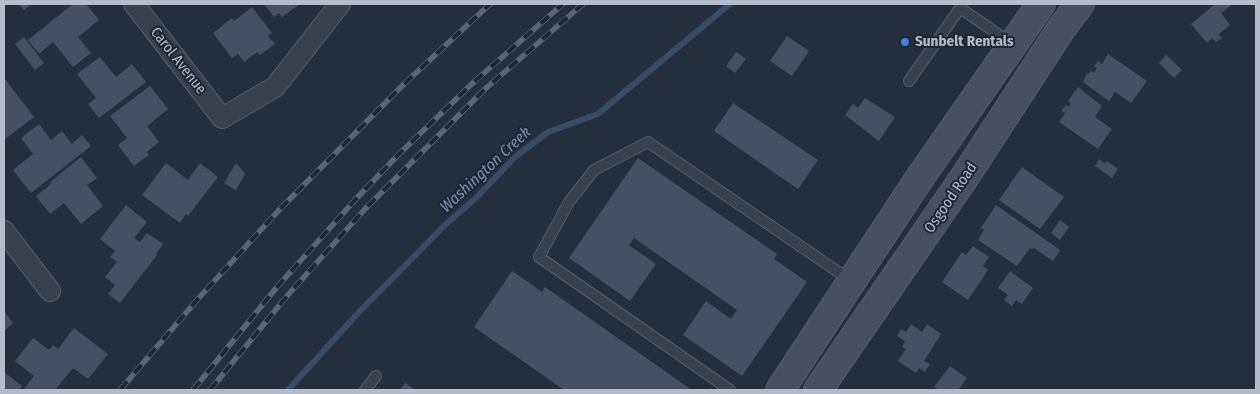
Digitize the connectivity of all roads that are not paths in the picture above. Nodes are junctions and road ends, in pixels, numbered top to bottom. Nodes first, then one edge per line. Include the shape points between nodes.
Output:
1 (134, 4) edge
2 (340, 4) edge
3 (1041, 4) edge
4 (1080, 4) edge
5 (1013, 44) junction
6 (909, 81) dead end
7 (4, 231) edge
8 (851, 281) junction
9 (50, 290) dead end
10 (376, 376) dead end
11 (365, 390) edge
12 (730, 390) edge
13 (780, 390) edge
14 (818, 390) edge

1 - 2 street, Carol Avenue via 222,118 275,87
3 - 5 main road
4 - 14 main road, Osgood Road
5 - 6 lane via 960,8
5 - 8 main road
7 - 9 street
8 - 12 lane via 648,142 594,170 569,202 539,257
8 - 13 main road
10 - 11 lane

